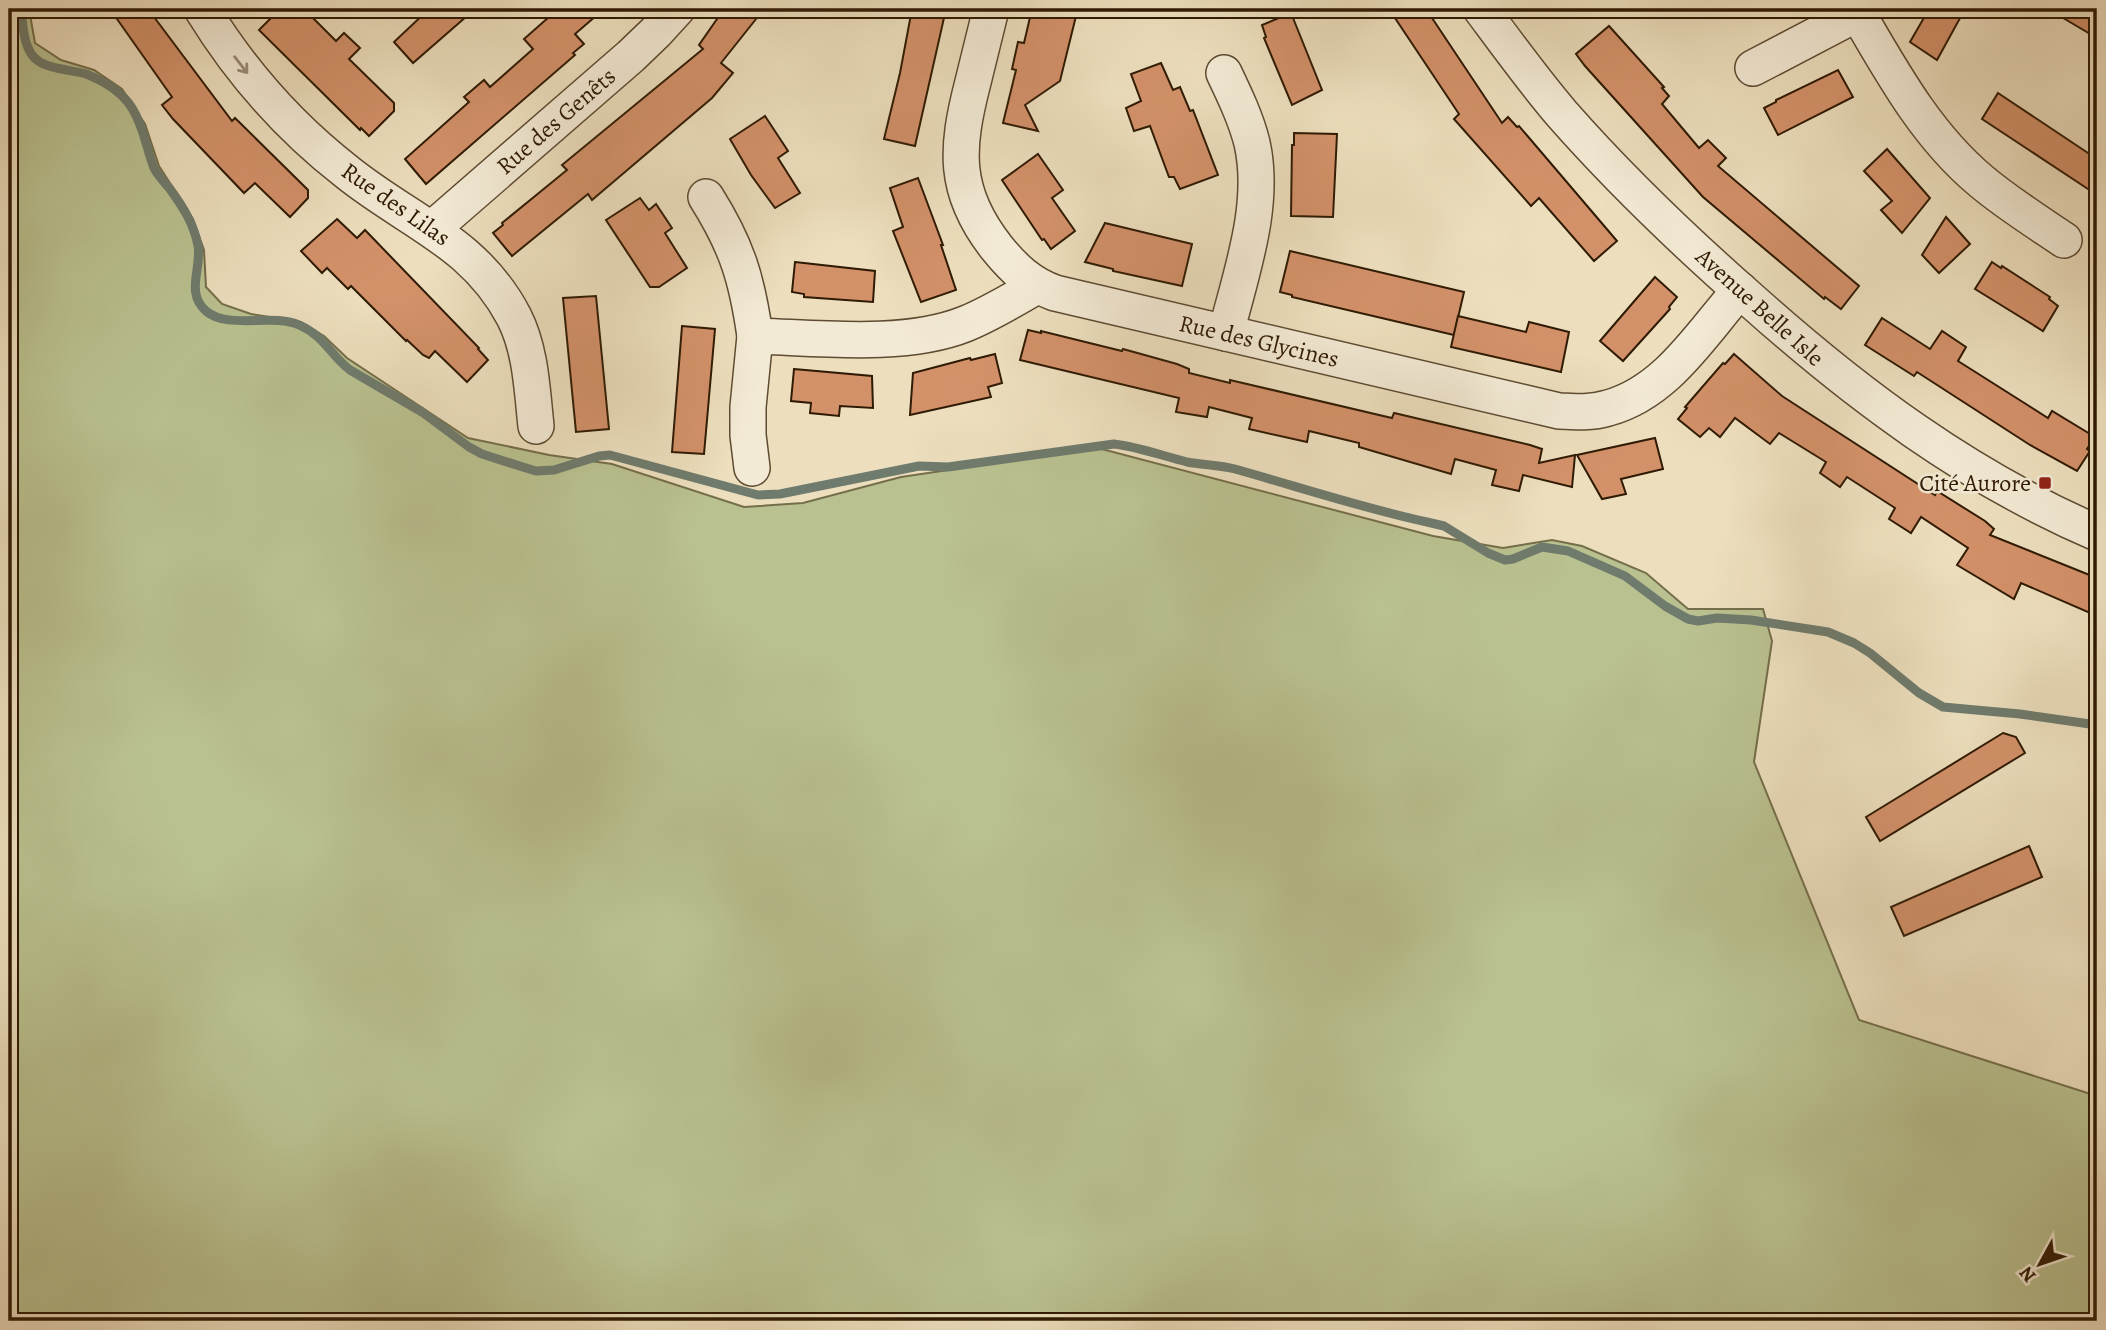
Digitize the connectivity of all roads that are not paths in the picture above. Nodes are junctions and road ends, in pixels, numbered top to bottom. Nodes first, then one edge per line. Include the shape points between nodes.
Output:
1 (202, 9) edge
2 (677, 9) edge
3 (991, 9) edge
4 (1481, 9) edge
5 (1862, 11) edge
6 (1754, 68) dead end
7 (1224, 73) dead end
8 (706, 197) dead end
9 (432, 229) junction
10 (2064, 240) dead end
11 (1037, 286) junction
12 (1740, 290) junction
13 (1226, 333) junction
14 (755, 336) junction
15 (537, 426) dead end
16 (752, 468) dead end
17 (2097, 533) edge

1 -> 9 street, Rue des Lilas via 254,81 309,140 377,195
2 - 9 street, Rue des Genêts via 631,56
3 - 11 street, Rue des Glycines via 963,124 962,175 987,235 1016,270
4 - 12 street, Avenue Belle Isle via 1594,149
5 - 6 street
5 - 10 street via 1901,87 1948,149 1989,187
7 - 13 street via 1241,109 1256,170 1250,238
8 - 14 street via 735,250
9 - 15 street, Rue des Lilas via 481,269 514,318 530,367
11 - 13 street, Rue des Glycines
11 - 14 street via 964,325 934,334 872,339
12 - 13 street, Rue des Glycines via 1655,385 1607,409 1584,412 1559,411
12 - 17 street, Avenue Belle Isle via 1838,376 1915,433
14 - 16 street via 748,407

